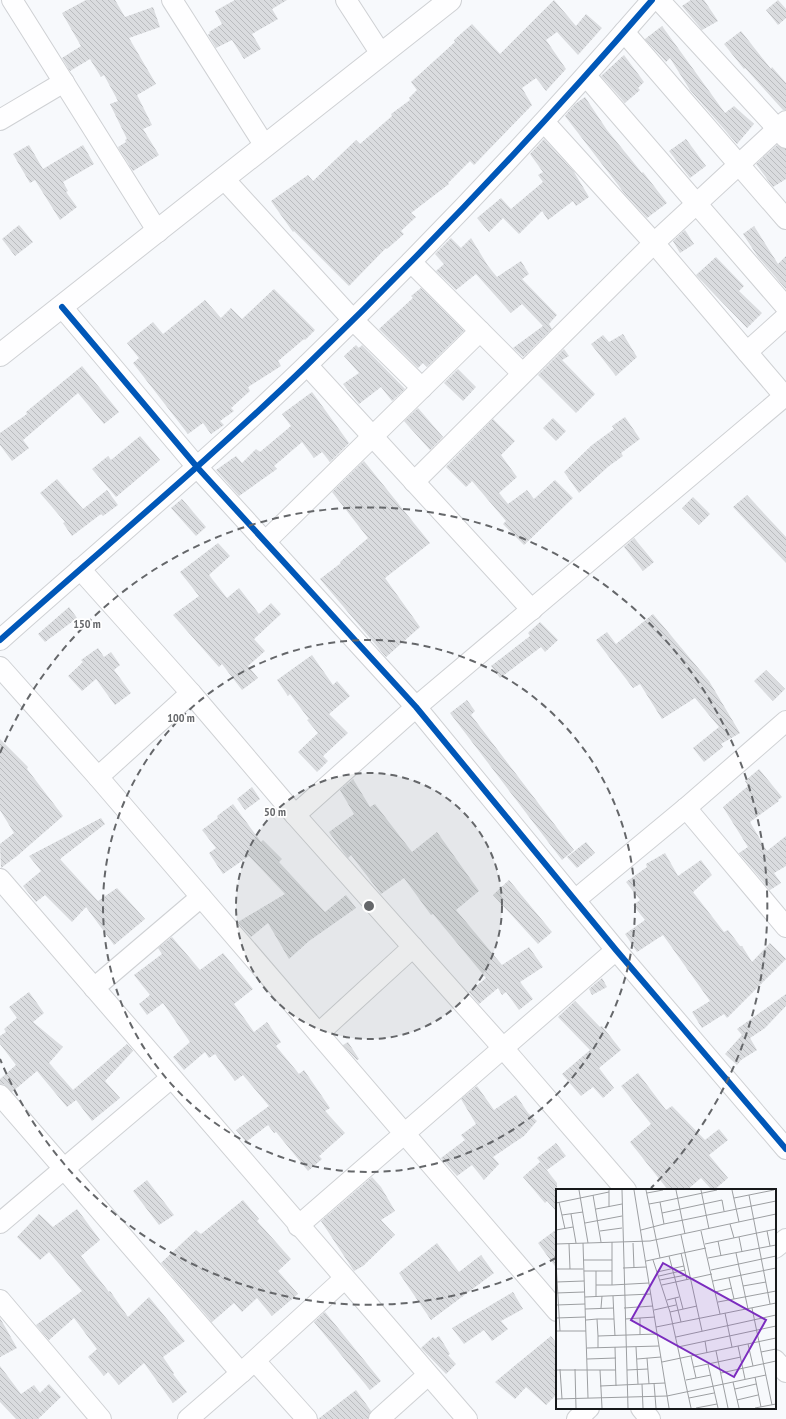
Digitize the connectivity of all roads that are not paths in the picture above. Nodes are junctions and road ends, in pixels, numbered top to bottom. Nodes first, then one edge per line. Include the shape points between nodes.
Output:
1 (12, 0) edge
2 (172, 0) edge
3 (346, 0) edge
4 (450, 0) edge
5 (652, 0) edge
6 (659, 0) edge
7 (624, 32) junction
8 (381, 54) junction
9 (586, 76) junction
10 (64, 82) junction
11 (0, 120) edge
12 (545, 123) junction
13 (783, 129) edge
14 (265, 146) junction
15 (739, 164) junction
16 (224, 179) junction
17 (696, 204) junction
18 (786, 219) edge
19 (158, 232) junction
20 (654, 244) junction
21 (410, 262) junction
22 (62, 307) junction
23 (786, 307) edge
24 (786, 317) edge
25 (353, 320) junction
26 (480, 331) junction
27 (747, 352) junction
28 (0, 355) edge
29 (307, 365) junction
30 (522, 373) junction
31 (422, 388) junction
32 (786, 396) edge
33 (372, 436) junction
34 (197, 467) junction
35 (414, 482) junction
36 (266, 542) junction
37 (80, 568) junction
38 (532, 610) junction
39 (0, 640) edge
40 (0, 667) edge
41 (191, 693) junction
42 (416, 707) junction
43 (786, 721) edge
44 (98, 777) junction
45 (686, 808) junction
46 (295, 815) junction
47 (0, 879) edge
48 (201, 897) junction
49 (575, 900) junction
50 (786, 927) edge
51 (413, 947) junction
52 (616, 950) junction
53 (94, 988) junction
54 (319, 1033) junction
55 (502, 1048) junction
56 (171, 1078) junction
57 (0, 1095) edge
58 (405, 1132) junction
59 (786, 1149) edge
60 (64, 1168) junction
61 (625, 1189) edge
62 (0, 1223) edge
63 (298, 1226) junction
64 (786, 1239) edge
65 (776, 1247) edge
66 (344, 1279) junction
67 (0, 1300) edge
68 (556, 1310) edge
69 (776, 1361) edge
70 (248, 1367) junction
71 (786, 1372) edge
72 (428, 1375) junction
73 (588, 1409) edge
74 (642, 1409) edge
75 (101, 1419) edge
76 (188, 1419) edge
77 (307, 1419) edge
78 (379, 1419) edge
79 (467, 1419) edge
80 (577, 1419) edge
81 (650, 1419) edge

1 - 10 street
2 - 14 street
3 - 8 street
4 - 8 main road
5 - 7 street
6 - 13 street
7 - 9 street
7 - 15 street
8 - 14 main road
9 - 12 street
9 - 17 street
10 - 11 street
10 - 19 street
12 - 20 street
12 - 21 street
13 - 15 street
14 - 16 main road
15 - 17 street
15 - 18 street
16 - 19 main road
16 - 25 street
17 - 20 street
17 - 23 street
19 - 22 main road
20 - 27 street
20 - 30 street
21 - 25 street
21 - 26 street
22 - 28 main road
22 - 34 street
24 - 27 street
25 - 29 street
25 - 31 street
26 - 30 street
26 - 31 street
27 - 32 street
29 - 33 street
29 - 34 street
30 - 35 street
31 - 33 street
32 - 38 street
33 - 35 street
33 - 36 street
34 - 36 street
34 - 37 street
35 - 38 street
36 - 42 street
37 - 39 street
37 - 41 street
38 - 42 street
40 - 44 street
41 - 44 street
41 - 46 street
42 - 46 street
42 - 49 street
43 - 45 street
44 - 48 street
45 - 49 street
45 - 50 street
46 - 51 street
47 - 53 street
48 - 53 street
48 - 54 street
49 - 52 street
51 - 54 street
51 - 55 street
52 - 55 street
52 - 59 street
53 - 56 street
54 - 58 street
55 - 58 street
55 - 61 street
56 - 60 street
56 - 63 street
57 - 60 street
58 - 63 street
58 - 68 street
60 - 62 street
60 - 70 street
63 - 66 street
64 - 65 street
66 - 70 street
66 - 72 street
67 - 75 street
69 - 71 street
70 - 76 street
70 - 77 street
72 - 78 street
72 - 79 street
73 - 80 street
74 - 81 street

